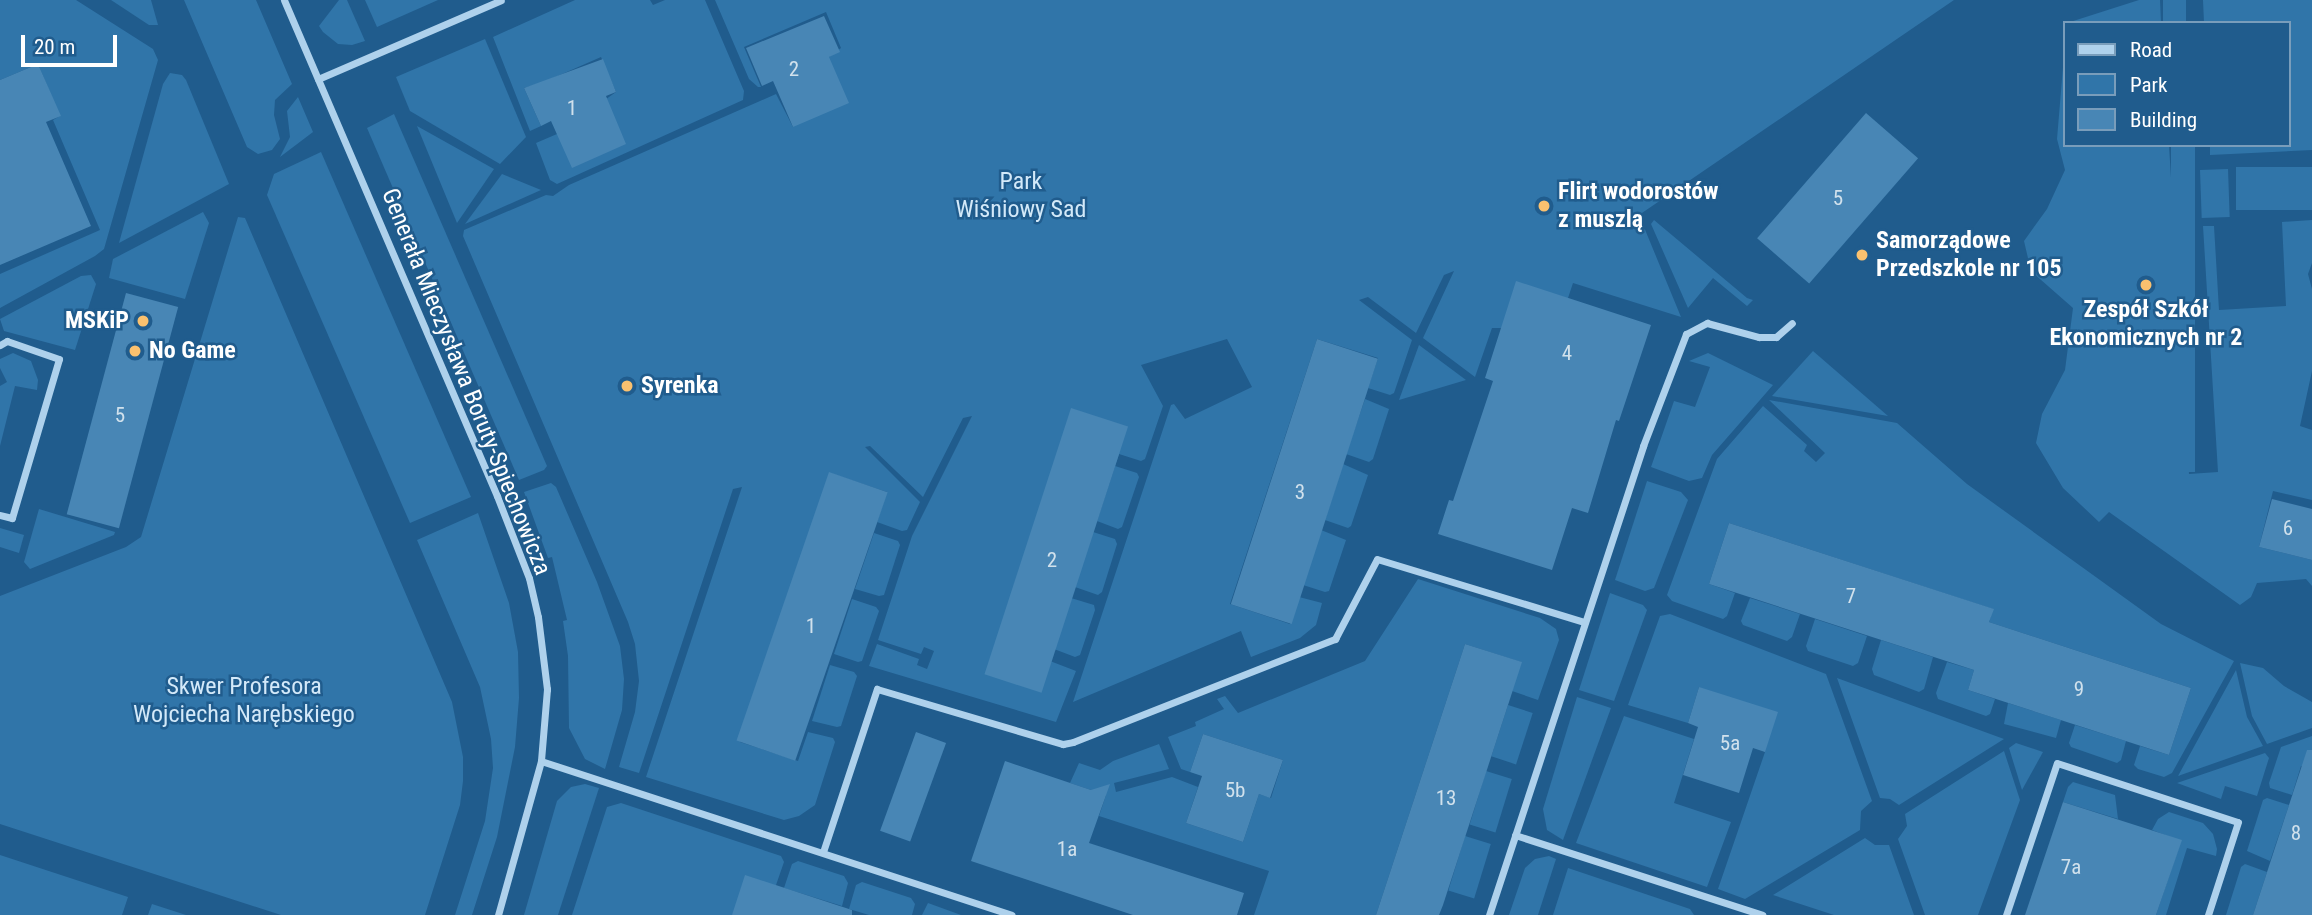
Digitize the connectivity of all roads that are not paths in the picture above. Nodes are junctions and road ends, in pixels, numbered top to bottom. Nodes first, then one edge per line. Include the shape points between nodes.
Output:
1 (284, 0) edge
2 (501, 0) edge
3 (318, 79) junction
4 (1793, 323) dead end
5 (0, 345) edge
6 (0, 515) edge
7 (1584, 622) junction
8 (541, 761) junction
9 (1515, 835) junction
10 (823, 852) junction
11 (1008, 914) edge
12 (498, 915) edge
13 (1489, 915) edge
14 (1762, 915) edge
15 (2006, 915) edge
16 (2208, 915) edge

1 - 3 street, Generała Mieczysława Boruty-Spiechowicza
2 - 3 street
3 - 8 street, Generała Mieczysława Boruty-Spiechowicza via 529,578 545,666
4 - 7 street via 1776,337 1707,323 1686,334
5 - 6 street via 7,341 59,359 12,518
7 - 9 street
7 - 10 street via 1377,558 1335,639 1073,742 1063,744 877,689
8 - 10 street
8 - 12 street, Generała Mieczysława Boruty-Spiechowicza
9 - 13 street
9 - 14 street
10 - 11 street
15 - 16 street via 2057,763 2238,822

